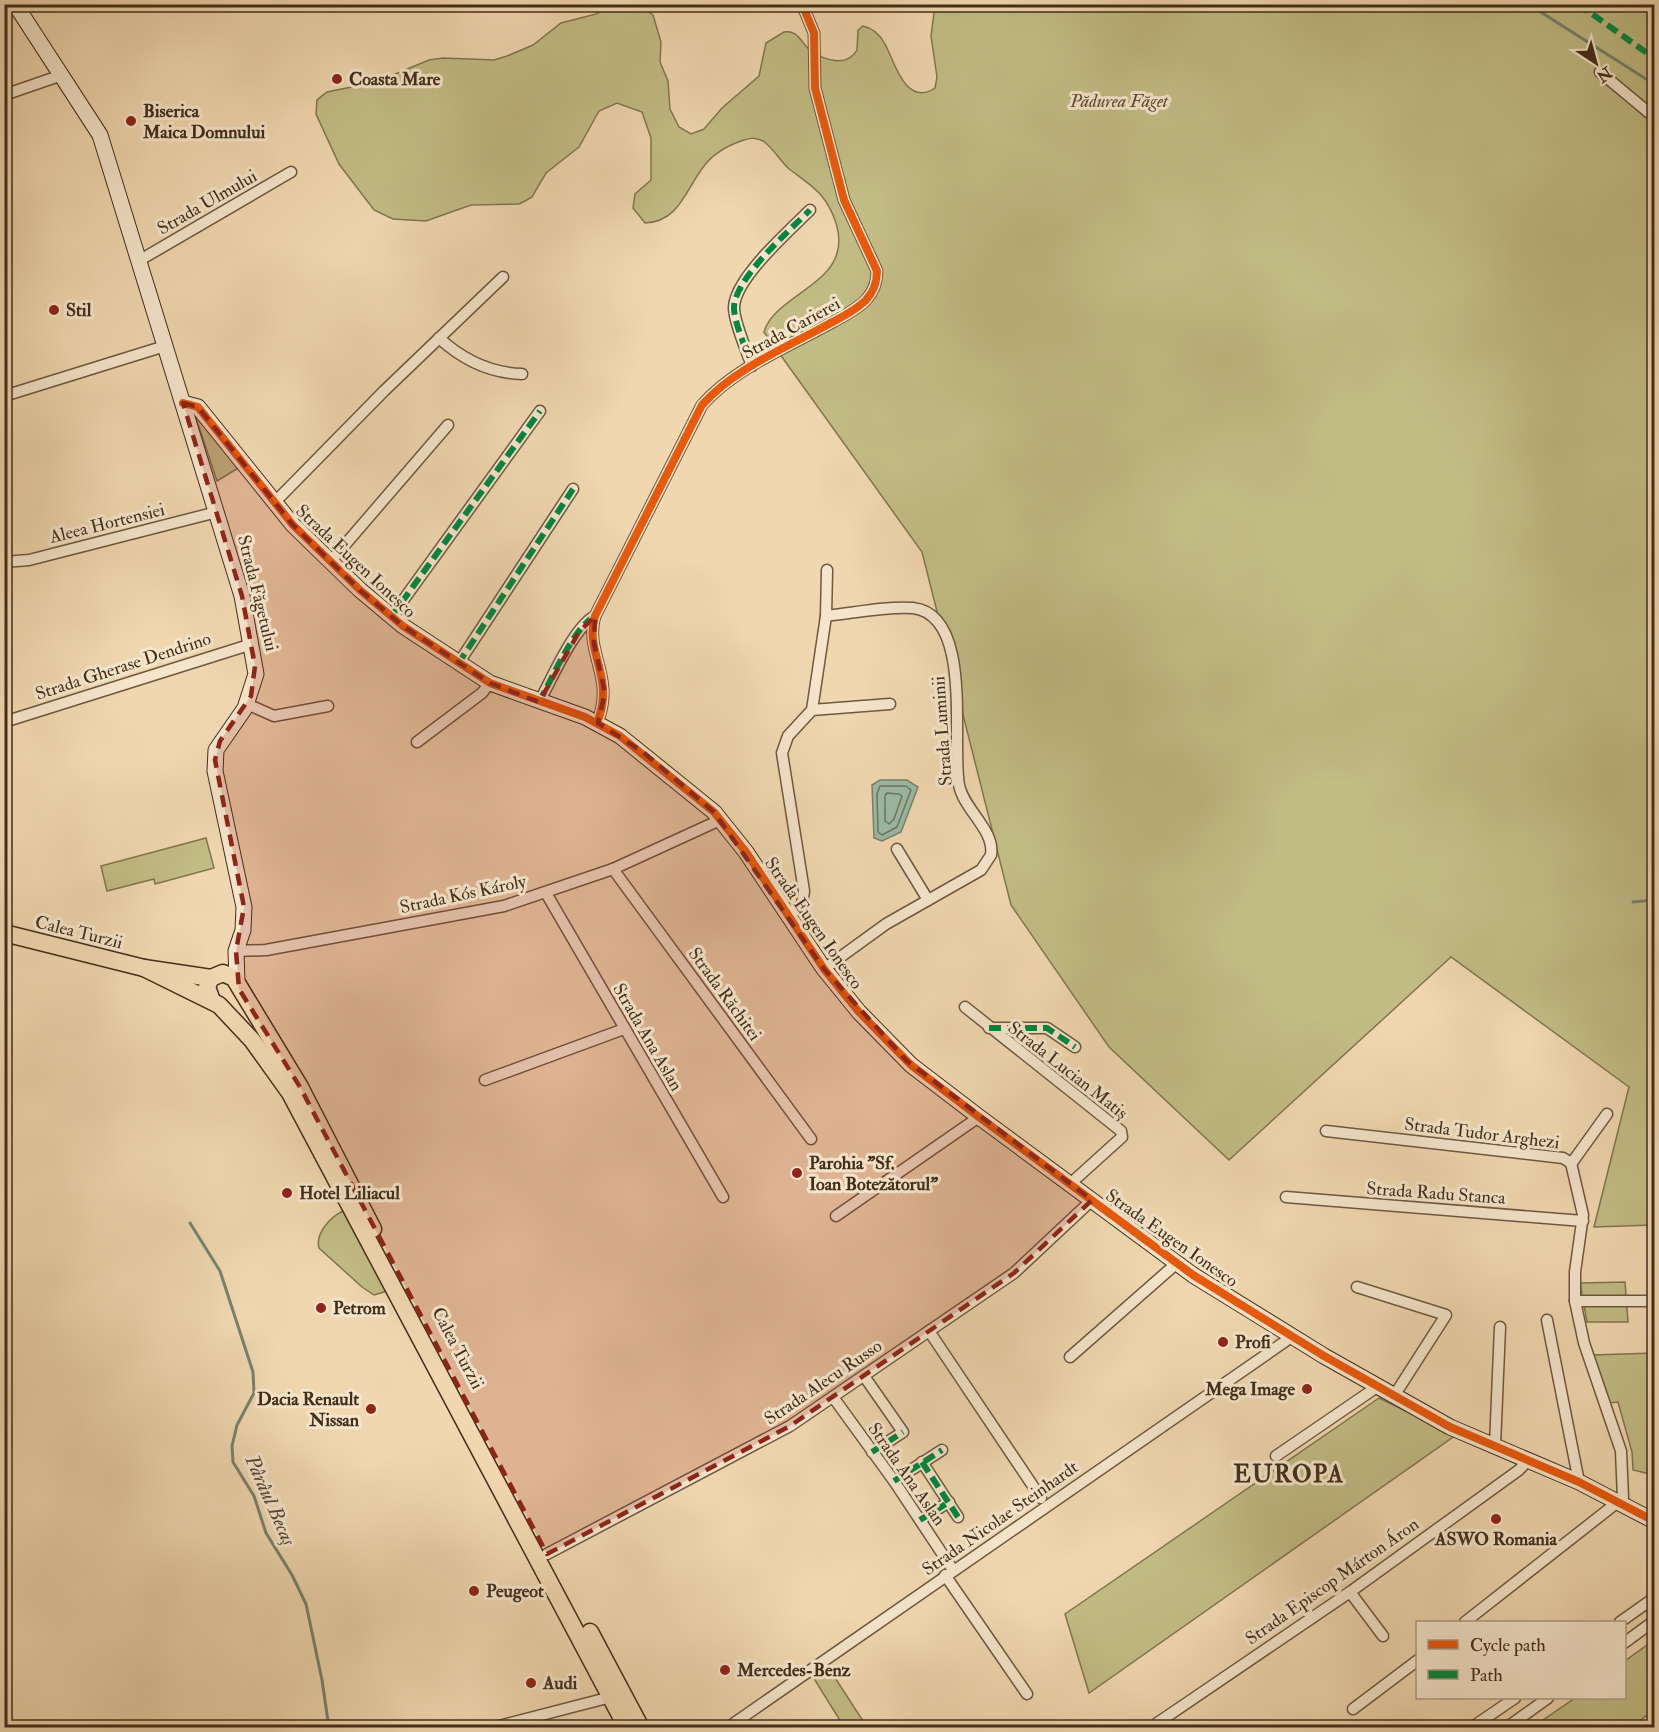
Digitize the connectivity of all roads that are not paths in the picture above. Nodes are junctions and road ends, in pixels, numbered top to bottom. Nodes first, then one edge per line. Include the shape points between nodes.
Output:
1 (15, 4) edge
2 (802, 4) edge
3 (1600, 72) dead end
4 (62, 75) junction
5 (4, 95) edge
6 (1654, 117) edge
7 (291, 172) dead end
8 (810, 210) dead end
9 (140, 260) junction
10 (503, 277) dead end
11 (439, 338) junction
12 (165, 346) junction
13 (752, 366) junction
14 (522, 374) dead end
15 (4, 396) edge
16 (183, 403) junction
17 (540, 411) dead end
18 (448, 425) dead end
19 (412, 477) dead end
20 (573, 489) dead end
21 (274, 503) junction
22 (217, 512) junction
23 (332, 560) junction
24 (4, 562) edge
25 (827, 570) dead end
26 (596, 615) junction
27 (826, 616) junction
28 (391, 617) junction
29 (252, 644) junction
30 (458, 664) junction
31 (490, 683) junction
32 (539, 702) junction
33 (247, 704) junction
34 (890, 704) dead end
35 (328, 706) dead end
36 (812, 710) junction
37 (4, 722) edge
38 (597, 723) junction
39 (417, 742) dead end
40 (720, 820) junction
41 (897, 849) dead end
42 (613, 869) junction
43 (546, 893) junction
44 (928, 900) junction
45 (789, 915) junction
46 (4, 933) edge
47 (236, 951) junction
48 (144, 968) junction
49 (824, 969) junction
50 (214, 976) junction
51 (238, 986) junction
52 (216, 1003) junction
53 (964, 1007) dead end
54 (989, 1028) junction
55 (624, 1029) junction
56 (1075, 1047) dead end
57 (485, 1080) dead end
58 (1607, 1113) dead end
59 (979, 1117) junction
60 (1326, 1131) dead end
61 (811, 1139) dead end
62 (1571, 1164) junction
63 (1070, 1184) junction
64 (723, 1197) dead end
65 (1286, 1197) dead end
66 (1092, 1200) junction
67 (836, 1216) dead end
68 (1583, 1221) junction
69 (1177, 1263) junction
70 (1357, 1287) dead end
71 (1575, 1301) junction
72 (1654, 1301) edge
73 (1547, 1320) dead end
74 (1500, 1327) dead end
75 (929, 1330) junction
76 (1293, 1336) junction
77 (1070, 1357) dead end
78 (864, 1376) junction
79 (1377, 1387) junction
80 (1394, 1396) junction
81 (833, 1397) junction
82 (1495, 1445) junction
83 (942, 1450) dead end
84 (872, 1452) junction
85 (1276, 1456) dead end
86 (1529, 1459) junction
87 (922, 1462) junction
88 (894, 1481) junction
89 (1579, 1482) junction
90 (1041, 1498) dead end
91 (949, 1502) junction
92 (1620, 1503) junction
93 (958, 1517) dead end
94 (920, 1520) junction
95 (1654, 1521) edge
96 (547, 1554) junction
97 (949, 1573) junction
98 (1350, 1592) junction
99 (1654, 1598) edge
100 (1469, 1621) edge
101 (1623, 1621) edge
102 (1654, 1621) edge
103 (1383, 1636) dead end
104 (1626, 1642) edge
105 (1416, 1662) edge
106 (1027, 1694) dead end
107 (611, 1697) junction
108 (1514, 1699) edge
109 (1547, 1699) edge
110 (1353, 1709) dead end
111 (491, 1728) edge
112 (627, 1728) edge
113 (641, 1728) edge
114 (727, 1728) edge
115 (1150, 1728) edge
116 (1471, 1728) edge
117 (1506, 1728) edge

1 - 4 street, Strada Făgetului
2 - 13 street, Strada Carierei via 814,33 815,88 844,200 877,271 877,280 874,290 855,309
3 - 6 street
4 - 5 street
4 - 9 street, Strada Făgetului via 100,135
7 - 9 street, Strada Ulmului
8 - 13 street via 735,296 734,312
9 - 12 street, Strada Făgetului
10 - 11 street
11 - 14 street via 457,354 492,370
11 - 21 street
12 - 15 street
12 - 16 street, Strada Făgetului
13 - 26 street, Strada Carierei via 702,405
16 - 21 street, Strada Eugen Ionesco via 198,407
16 - 22 street, Strada Făgetului
17 - 28 street
18 - 23 street
19 - 23 street
20 - 30 street
21 - 23 street, Strada Eugen Ionesco
22 - 24 street, Aleea Hortensiei via 29,560
22 - 29 street, Strada Făgetului
23 - 28 street, Strada Eugen Ionesco
25 - 27 street
26 - 32 street via 583,626
26 - 38 street, Strada Carierei via 594,643 605,693
27 - 36 street
27 - 44 street, Strada Luminii via 920,610 940,623 952,647 959,786 992,850 981,870
28 - 30 street, Strada Eugen Ionesco
29 - 33 street, Strada Făgetului via 256,674
29 - 37 street, Strada Gherase Dendrino
30 - 31 street, Strada Eugen Ionesco
31 - 32 street, Strada Eugen Ionesco
31 - 39 street
32 - 38 street, Strada Eugen Ionesco
33 - 35 street via 274,716
33 - 47 street, Strada Făgetului via 220,741 215,760 219,798 244,907 244,925
34 - 36 street
36 - 45 street via 788,736 782,753 804,891 802,904
38 - 40 street, Strada Eugen Ionesco via 643,752
40 - 42 street, Strada Kós Károly
40 - 45 street, Strada Eugen Ionesco
41 - 44 street
42 - 43 street, Strada Kós Károly
42 - 61 street, Strada Răchitei
43 - 47 street, Strada Kós Károly via 504,906 266,950
43 - 55 street, Strada Ana Aslan
44 - 49 street, Strada Luminii via 859,942
45 - 49 street, Strada Eugen Ionesco
46 - 48 main road, Calea Turzii
47 - 50 street, Strada Făgetului
47 - 51 street, Strada Făgetului
48 - 50 main road, Calea Turzii
48 - 52 main road, Calea Turzii
49 - 59 street, Strada Eugen Ionesco via 911,1065
50 - 51 main road, Calea Turzii via 229,975
50 - 52 main road via 207,987
51 - 52 main road via 231,1003
51 - 96 main road, Calea Turzii via 300,1087
52 - 107 main road, Calea Turzii via 252,1040 290,1093
53 - 54 street, Strada Lucian Matiș
54 - 56 street via 1047,1028
54 - 63 street, Strada Lucian Matiș via 1123,1134
55 - 57 street
55 - 64 street, Strada Ana Aslan
58 - 62 street
59 - 63 street, Strada Eugen Ionesco
59 - 67 street
60 - 62 street, Strada Tudor Arghezi via 1524,1152 1563,1158
62 - 68 street, Strada Tudor Arghezi
63 - 66 street, Strada Eugen Ionesco
65 - 68 street, Strada Radu Stanca
66 - 69 street, Strada Eugen Ionesco
66 - 75 street, Strada Alecu Russo via 1014,1274
68 - 71 street, Strada Tudor Arghezi
69 - 76 street, Strada Eugen Ionesco
69 - 77 street, Strada Eugen Ionesco
70 - 80 street via 1446,1315
71 - 72 street
71 - 92 street, Strada Tudor Arghezi via 1584,1343 1621,1451 1624,1492
73 - 89 street
74 - 82 street
75 - 78 street, Strada Alecu Russo
75 - 90 street
76 - 79 street, Strada Eugen Ionesco
76 - 97 street, Strada Nicolae Steinhardt
78 - 81 street, Strada Alecu Russo
78 - 84 street via 903,1432
79 - 80 street, Strada Eugen Ionesco
79 - 85 street
80 - 82 street, Strada Eugen Ionesco via 1450,1427
81 - 84 street, Strada Ana Aslan
81 - 96 street, Strada Alecu Russo via 761,1443
82 - 86 street, Strada Eugen Ionesco
83 - 87 street
84 - 88 street, Strada Ana Aslan
86 - 89 street, Strada Eugen Ionesco
86 - 98 street, Strada Episcop Márton Áron
87 - 88 street
87 - 91 street
88 - 94 street, Strada Ana Aslan
89 - 92 street, Strada Eugen Ionesco
91 - 93 street
91 - 94 street
92 - 95 street, Strada Eugen Ionesco
92 - 100 street
94 - 97 street, Strada Ana Aslan
96 - 113 main road, Calea Turzii
97 - 106 street, Strada Ana Aslan
97 - 114 street, Strada Nicolae Steinhardt
98 - 103 street
98 - 115 street, Strada Episcop Márton Áron
99 - 101 street
102 - 104 street
105 - 110 street
107 - 111 street
107 - 112 main road, Calea Turzii
108 - 116 street
109 - 117 street

